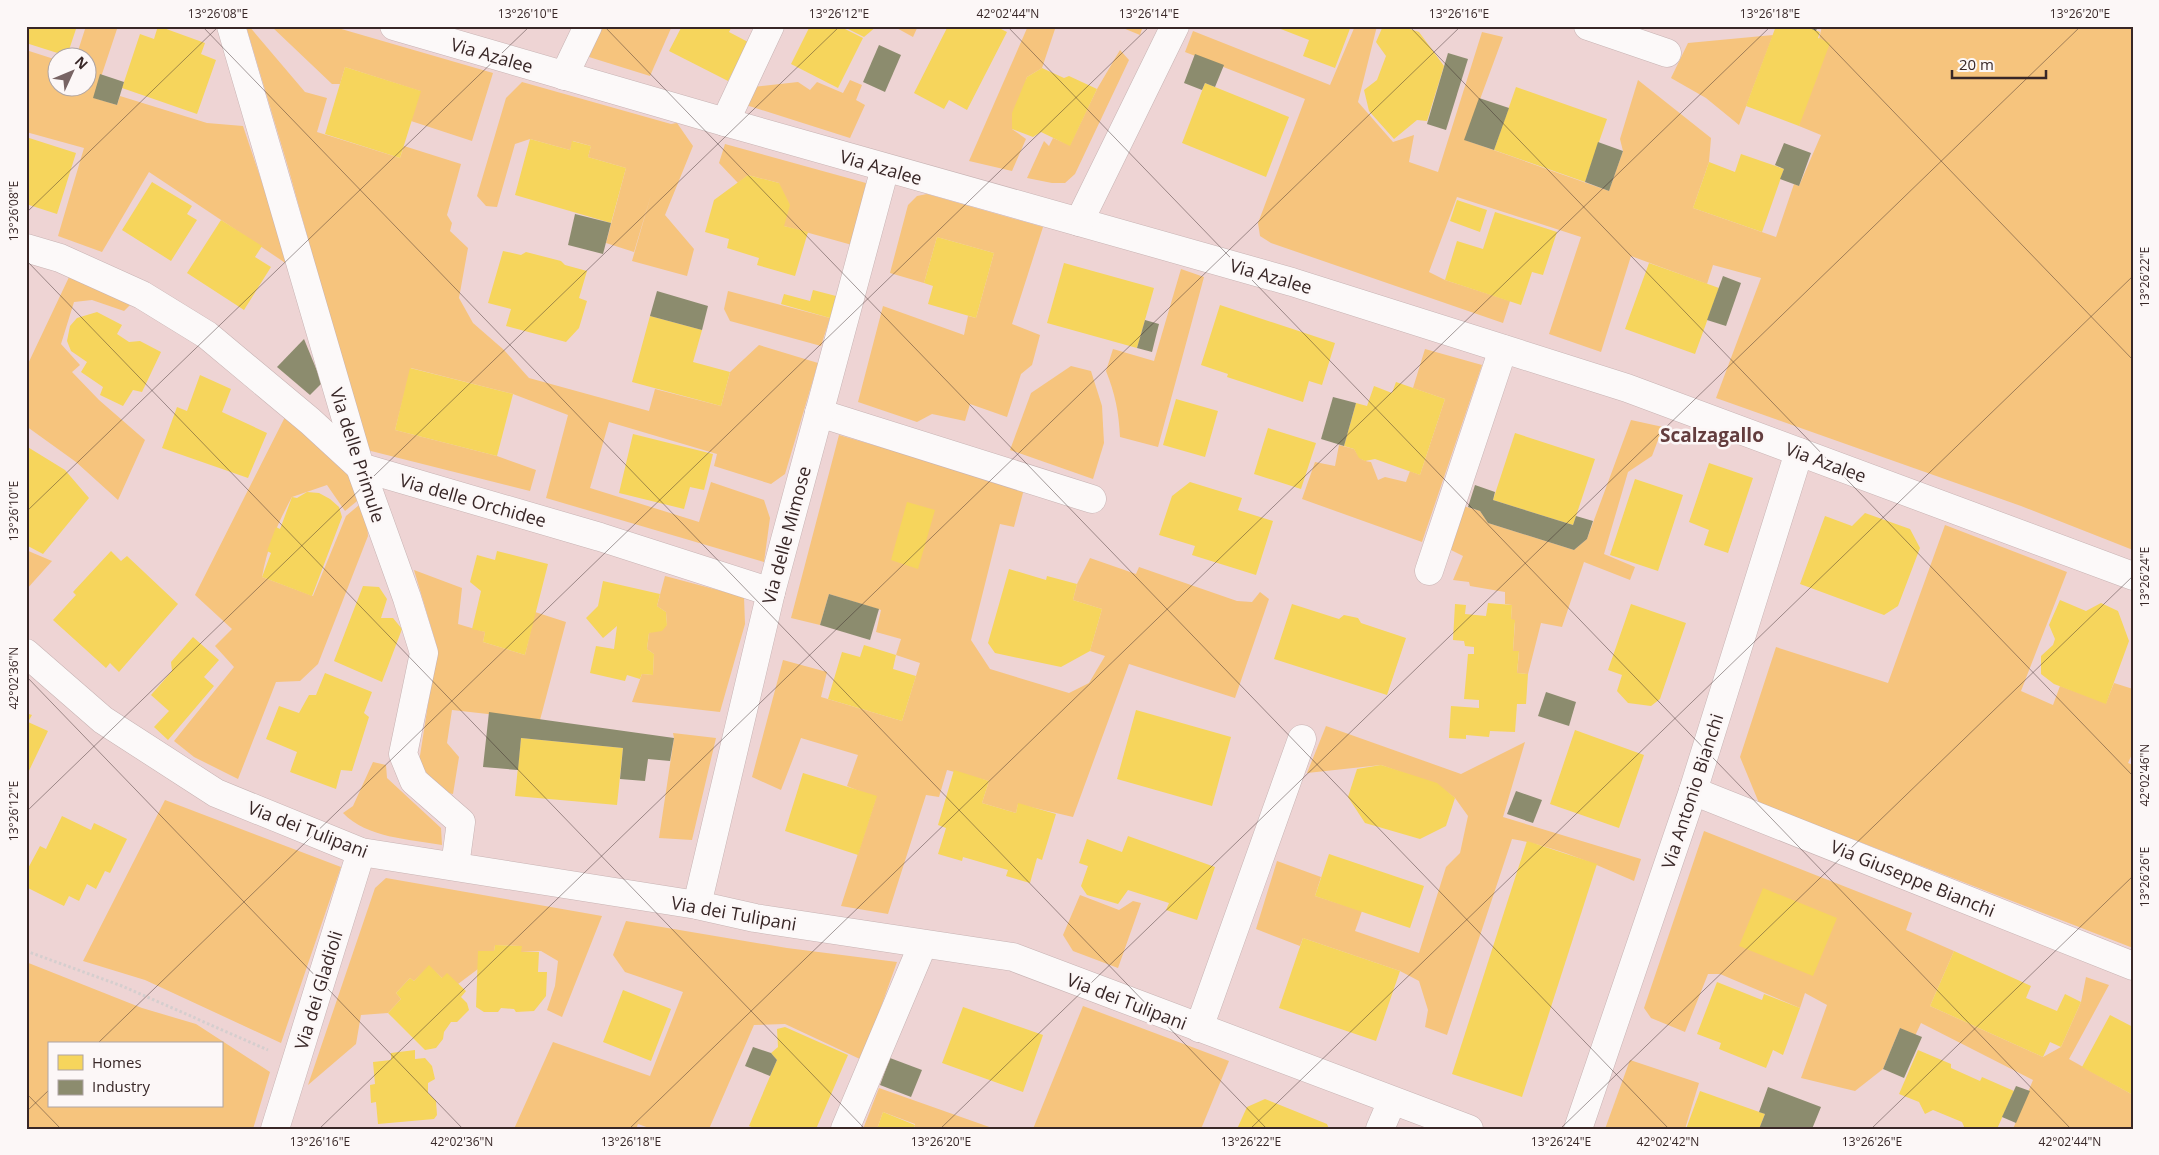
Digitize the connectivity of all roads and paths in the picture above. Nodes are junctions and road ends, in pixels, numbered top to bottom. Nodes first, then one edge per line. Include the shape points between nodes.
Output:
1 (231, 26) edge
2 (394, 26) edge
3 (588, 26) edge
4 (770, 26) edge
5 (1175, 26) edge
6 (1588, 26) edge
7 (1667, 53) dead end
8 (564, 76) junction
9 (725, 122) junction
10 (885, 168) junction
11 (1079, 222) junction
12 (26, 248) edge
13 (1503, 349) junction
14 (819, 413) junction
15 (1798, 452) junction
16 (360, 468) junction
17 (1092, 499) dead end
18 (1429, 571) dead end
19 (2133, 576) edge
20 (770, 592) junction
21 (26, 654) edge
22 (1302, 739) dead end
23 (1693, 791) junction
24 (361, 852) junction
25 (455, 866) junction
26 (697, 906) junction
27 (923, 944) junction
28 (26, 951) edge
29 (2133, 966) edge
30 (1200, 1028) junction
31 (296, 1062) junction
32 (1392, 1102) junction
33 (275, 1129) edge
34 (845, 1129) edge
35 (1380, 1129) edge
36 (1469, 1129) edge
37 (1578, 1129) edge

1 - 16 street, Via delle Primule
2 - 8 street, Via Azalee
3 - 8 street
4 - 9 street
5 - 11 street
6 - 7 street
8 - 9 street, Via Azalee
9 - 10 street, Via Azalee
10 - 11 street, Via Azalee
10 - 14 street, Via delle Mimose
11 - 13 street, Via Azalee via 1292,282
12 - 16 street, Via delle Orchidee via 60,258 142,295 207,335 310,421
13 - 15 street, Via Azalee via 1626,388
13 - 18 street
14 - 17 street
14 - 20 street, Via delle Mimose
15 - 19 street, Via Azalee
15 - 23 street, Via Antonio Bianchi
16 - 20 street, Via delle Orchidee via 600,537
16 - 25 street, Via delle Primule via 424,654 403,754 414,781 460,822
20 - 26 street, Via delle Mimose
21 - 24 street, Via dei Tulipani via 103,720 216,793
22 - 30 street
23 - 29 street, Via Giuseppe Bianchi
23 - 37 street, Via Antonio Bianchi
24 - 25 street, Via dei Tulipani
24 - 31 street, Via dei Gladioli
25 - 26 street, Via dei Tulipani
26 - 27 street, Via dei Tulipani
27 - 30 street, Via dei Tulipani via 1013,958
27 - 34 street
28 - 31 path via 122,986
30 - 32 street, Via dei Tulipani
31 - 33 street, Via dei Gladioli
32 - 35 street
32 - 36 street, Via dei Tulipani

